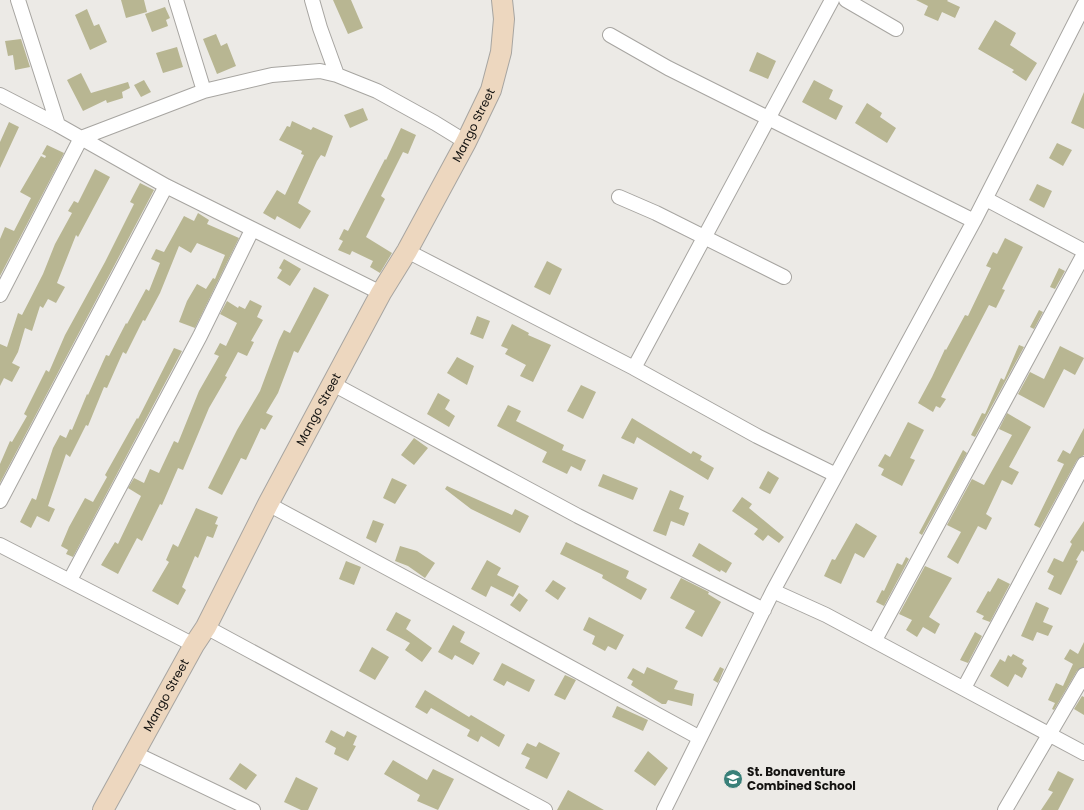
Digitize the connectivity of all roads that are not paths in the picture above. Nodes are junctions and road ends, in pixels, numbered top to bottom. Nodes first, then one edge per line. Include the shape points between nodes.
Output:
1 (18, 0) edge
2 (176, 0) edge
3 (312, 0) edge
4 (502, 0) edge
5 (832, 0) edge
6 (846, 0) edge
7 (1084, 5) edge
8 (896, 29) dead end
9 (610, 35) dead end
10 (337, 75) junction
11 (204, 91) junction
12 (0, 96) edge
13 (768, 118) junction
14 (58, 125) junction
15 (80, 138) junction
16 (466, 142) junction
17 (166, 186) junction
18 (619, 197) dead end
19 (986, 199) junction
20 (974, 221) junction
21 (252, 230) junction
22 (703, 237) junction
23 (407, 251) junction
24 (1084, 251) edge
25 (1084, 254) edge
26 (784, 277) dead end
27 (381, 293) junction
28 (0, 295) edge
29 (634, 368) junction
30 (333, 384) junction
31 (1084, 464) edge
32 (836, 475) junction
33 (0, 501) edge
34 (268, 504) junction
35 (0, 544) edge
36 (70, 580) junction
37 (773, 591) junction
38 (764, 610) junction
39 (206, 627) junction
40 (875, 640) junction
41 (194, 645) junction
42 (1084, 675) edge
43 (964, 688) junction
44 (1050, 734) junction
45 (700, 738) junction
46 (1084, 752) edge
47 (134, 753) junction
48 (103, 810) edge
49 (253, 810) edge
50 (545, 810) edge
51 (664, 810) edge
52 (1005, 810) edge

1 - 14 street
2 - 11 street
3 - 10 street
4 - 16 main road, Mango Street via 504,19 501,52 491,90
5 - 13 street
6 - 8 street
7 - 19 street
9 - 13 street via 668,68
10 - 11 street via 320,71 272,75
10 - 16 street via 377,91
11 - 15 street
12 - 14 street
13 - 20 street
13 - 22 street
14 - 15 street
15 - 17 street
15 - 28 street
16 - 23 main road, Mango Street
17 - 21 street
17 - 33 street
18 - 22 street
19 - 20 street
19 - 24 street
20 - 32 street
21 - 27 street
21 - 36 street via 200,336
22 - 26 street
22 - 29 street
23 - 27 main road, Mango Street
23 - 29 street
25 - 40 street
27 - 30 main road, Mango Street
29 - 32 street via 757,436
30 - 34 main road, Mango Street
30 - 38 street via 578,516
31 - 43 street
32 - 37 street
34 - 39 main road, Mango Street
34 - 45 street
35 - 36 street
36 - 41 street
37 - 38 street
37 - 40 street
38 - 45 street
39 - 41 main road, Mango Street
39 - 50 street
40 - 43 street
41 - 47 main road, Mango Street
42 - 44 street
43 - 44 street
44 - 46 street
44 - 52 street
45 - 51 street
47 - 48 main road, Mango Street
47 - 49 street

